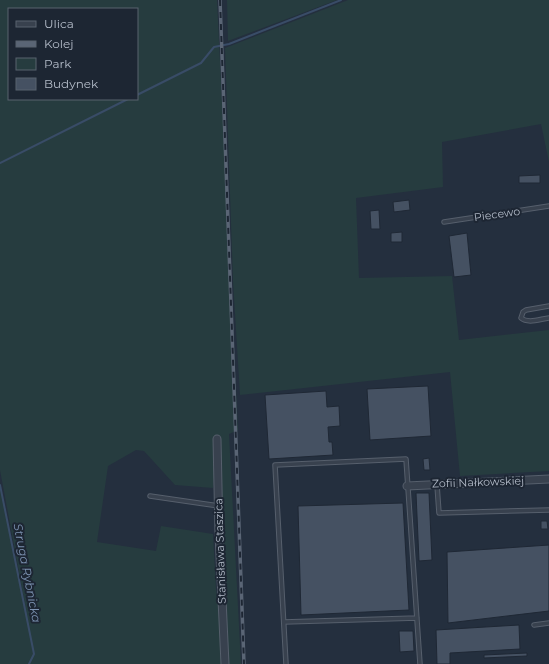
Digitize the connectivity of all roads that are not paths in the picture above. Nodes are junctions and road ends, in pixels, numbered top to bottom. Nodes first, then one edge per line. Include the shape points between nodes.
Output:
1 (549, 206) edge
2 (444, 222) dead end
3 (549, 306) edge
4 (549, 318) edge
5 (217, 439) dead end
6 (549, 479) edge
7 (437, 484) junction
8 (407, 486) junction
9 (150, 496) dead end
10 (219, 506) junction
11 (549, 510) edge
12 (417, 618) junction
13 (284, 622) junction
14 (549, 623) edge
15 (534, 625) dead end
16 (225, 664) edge
17 (286, 664) edge
18 (420, 664) edge

1 - 2 lane, Piecewo
3 - 4 lane via 526,310 521,318 528,321
5 - 10 street, Stanisława Staszica
6 - 7 street, Zofii Nałkowskiej
7 - 8 street, Zofii Nałkowskiej
7 - 11 lane via 439,513
8 - 12 lane
8 - 13 lane via 406,459 275,465
9 - 10 lane
10 - 16 street, Stanisława Staszica
12 - 13 lane
12 - 18 lane
13 - 17 lane
14 - 15 lane

